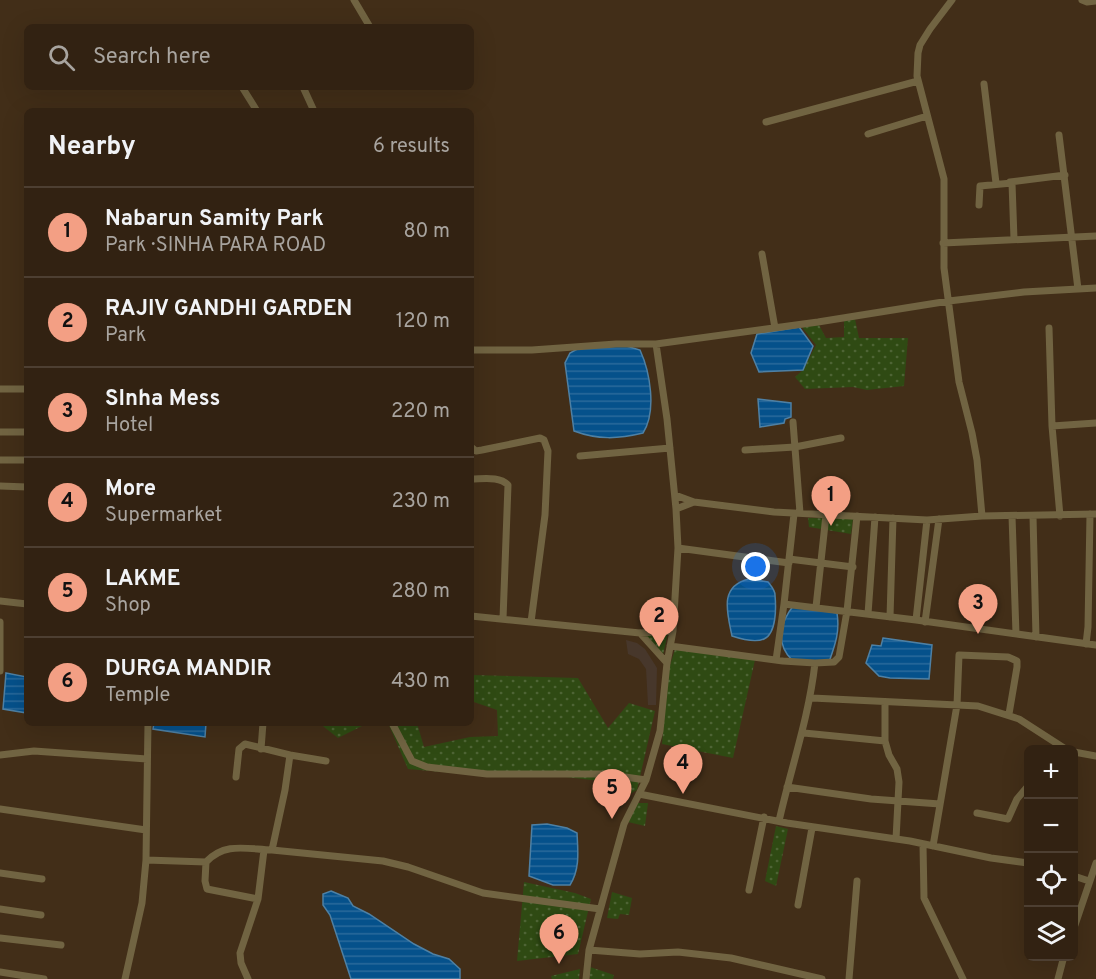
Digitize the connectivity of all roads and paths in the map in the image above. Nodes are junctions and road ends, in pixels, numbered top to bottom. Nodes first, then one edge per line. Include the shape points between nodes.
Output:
1 (354, 0) edge
2 (952, 0) edge
3 (1082, 0) edge
4 (1096, 1) edge
5 (368, 24) edge
6 (918, 81) junction
7 (984, 84) dead end
8 (244, 90) edge
9 (304, 90) edge
10 (255, 108) edge
11 (313, 108) edge
12 (927, 116) junction
13 (766, 122) dead end
14 (868, 135) dead end
15 (1059, 135) dead end
16 (1065, 175) junction
17 (1010, 182) junction
18 (996, 183) junction
19 (979, 205) dead end
20 (1096, 236) edge
21 (1072, 237) junction
22 (1014, 239) junction
23 (943, 243) junction
24 (762, 254) dead end
25 (1096, 288) edge
26 (1078, 289) junction
27 (949, 301) junction
28 (775, 328) junction
29 (1049, 328) dead end
30 (656, 344) junction
31 (474, 350) edge
32 (0, 389) edge
33 (24, 389) edge
34 (793, 422) dead end
35 (1096, 423) edge
36 (1052, 426) junction
37 (0, 432) edge
38 (24, 432) edge
39 (841, 438) dead end
40 (795, 447) junction
41 (670, 448) junction
42 (474, 449) edge
43 (745, 450) dead end
44 (580, 456) dead end
45 (0, 460) edge
46 (24, 460) edge
47 (474, 478) edge
48 (0, 486) edge
49 (24, 487) edge
50 (675, 495) junction
51 (694, 502) junction
52 (676, 508) junction
53 (797, 514) junction
54 (1093, 514) edge
55 (826, 515) junction
56 (857, 516) junction
57 (982, 516) junction
58 (1012, 516) junction
59 (1033, 516) junction
60 (1060, 516) junction
61 (875, 517) junction
62 (893, 518) junction
63 (939, 519) junction
64 (927, 520) junction
65 (678, 548) junction
66 (789, 561) junction
67 (821, 563) junction
68 (853, 567) junction
69 (0, 601) edge
70 (24, 604) edge
71 (784, 604) junction
72 (816, 608) junction
73 (847, 611) junction
74 (868, 614) junction
75 (474, 616) edge
76 (890, 617) junction
77 (503, 619) junction
78 (916, 620) junction
79 (0, 622) edge
80 (531, 622) junction
81 (925, 622) junction
82 (673, 631) junction
83 (640, 633) junction
84 (1016, 634) junction
85 (1036, 637) junction
86 (1086, 644) junction
87 (1096, 645) edge
88 (670, 646) junction
89 (776, 660) junction
90 (667, 663) junction
91 (815, 663) junction
92 (0, 671) edge
93 (812, 698) junction
94 (885, 702) junction
95 (957, 705) junction
96 (1009, 714) junction
97 (148, 726) edge
98 (263, 726) edge
99 (394, 726) edge
100 (804, 733) junction
101 (885, 741) junction
102 (1059, 745) edge
103 (261, 749) junction
104 (0, 755) edge
105 (290, 755) junction
106 (1078, 755) edge
107 (1096, 756) edge
108 (147, 759) junction
109 (326, 761) dead end
110 (236, 777) dead end
111 (646, 780) junction
112 (787, 787) junction
113 (1024, 791) edge
114 (639, 795) junction
115 (898, 801) junction
116 (940, 804) junction
117 (0, 809) edge
118 (977, 813) dead end
119 (764, 817) junction
120 (779, 821) junction
121 (812, 828) junction
122 (146, 830) junction
123 (896, 839) junction
124 (923, 845) junction
125 (933, 846) junction
126 (268, 850) junction
127 (146, 860) junction
128 (206, 862) junction
129 (1024, 862) edge
130 (1096, 863) edge
131 (0, 873) edge
132 (1078, 876) edge
133 (1093, 878) edge
134 (42, 879) dead end
135 (857, 881) dead end
136 (749, 890) dead end
137 (258, 899) junction
138 (798, 905) dead end
139 (0, 909) edge
140 (600, 909) junction
141 (41, 915) dead end
142 (1078, 917) edge
143 (0, 938) edge
144 (61, 945) dead end
145 (589, 950) junction
146 (1063, 961) edge
147 (0, 972) edge
148 (1060, 978) edge
149 (44, 979) edge
150 (125, 979) edge
151 (248, 979) edge
152 (586, 979) edge
153 (822, 979) edge
154 (849, 979) edge
155 (963, 979) edge

1 - 5 street
2 - 6 street via 920,45
3 - 4 street
6 - 12 street
6 - 13 street
7 - 18 street
8 - 10 street
9 - 11 street
12 - 14 street
12 - 23 street via 944,179
15 - 16 street
16 - 17 street
16 - 21 street
17 - 18 street
17 - 22 street
18 - 19 street via 980,186
20 - 21 street
21 - 22 street
21 - 26 street
22 - 23 street
23 - 27 street
24 - 28 street
25 - 26 street
26 - 27 street
27 - 28 street
27 - 57 street
28 - 30 street
29 - 36 street
30 - 31 street
30 - 41 street
32 - 33 street
34 - 40 street
35 - 36 street
36 - 60 street
37 - 38 street
39 - 40 street
40 - 43 street
40 - 53 street
41 - 44 street
41 - 50 street
42 - 80 street via 540,438 546,443 545,515
45 - 46 street
47 - 77 street via 497,479 508,485
48 - 49 street
50 - 51 street
50 - 52 street
51 - 52 street
51 - 53 street
52 - 65 street
53 - 55 street
53 - 66 street
54 - 60 street
54 - 86 street
55 - 56 street
55 - 67 street
56 - 61 street
56 - 68 street
57 - 58 street
57 - 63 street
58 - 59 street
58 - 84 street
59 - 60 street
59 - 85 street
61 - 62 street
61 - 74 street
62 - 64 street
62 - 76 street
63 - 64 street
63 - 81 street
64 - 78 street
65 - 66 street
65 - 82 street
66 - 67 street
66 - 71 street
67 - 68 street
67 - 72 street
68 - 73 street
69 - 70 street
71 - 72 street
71 - 89 street
72 - 73 street
73 - 74 street
73 - 91 street via 837,660
74 - 76 street
75 - 77 street
76 - 78 street
77 - 80 street
78 - 81 street
79 - 92 street
80 - 83 street
81 - 84 street
82 - 83 street
82 - 88 street
83 - 90 street
84 - 85 street
85 - 86 street
86 - 87 street
88 - 89 street
88 - 90 street
89 - 91 street
90 - 111 street via 660,731
91 - 93 street
93 - 94 street
93 - 100 street
94 - 95 street
94 - 101 street
95 - 96 street
95 - 96 street via 959,655 1008,657 1018,664
95 - 116 street
96 - 102 street
97 - 108 street
98 - 103 street
99 - 111 street via 412,760 427,767 487,774 604,774
100 - 101 street
100 - 112 street
101 - 115 street via 898,772
103 - 105 street
103 - 110 street via 241,746
104 - 108 street via 34,751
105 - 109 street
105 - 126 street via 285,790
106 - 107 street
108 - 122 street
111 - 114 street
112 - 115 street
112 - 120 street
113 - 118 street via 1008,819
114 - 119 street
114 - 140 street via 624,824
115 - 116 street
115 - 123 street
116 - 125 street
117 - 122 street
119 - 120 street
119 - 136 street
120 - 121 street
121 - 123 street
121 - 138 street
122 - 127 street
123 - 124 street
124 - 125 street
124 - 155 street via 924,898
125 - 129 street
126 - 128 street via 222,850
126 - 137 street
126 - 140 street via 383,861 483,893
127 - 128 street
127 - 150 street via 142,903
128 - 137 street via 207,888
130 - 133 street
131 - 134 street
132 - 133 street
133 - 142 street
135 - 154 street
137 - 151 street via 240,953
139 - 141 street
140 - 145 street
143 - 144 street
145 - 152 street
145 - 153 street via 721,957
146 - 148 street
147 - 149 street

